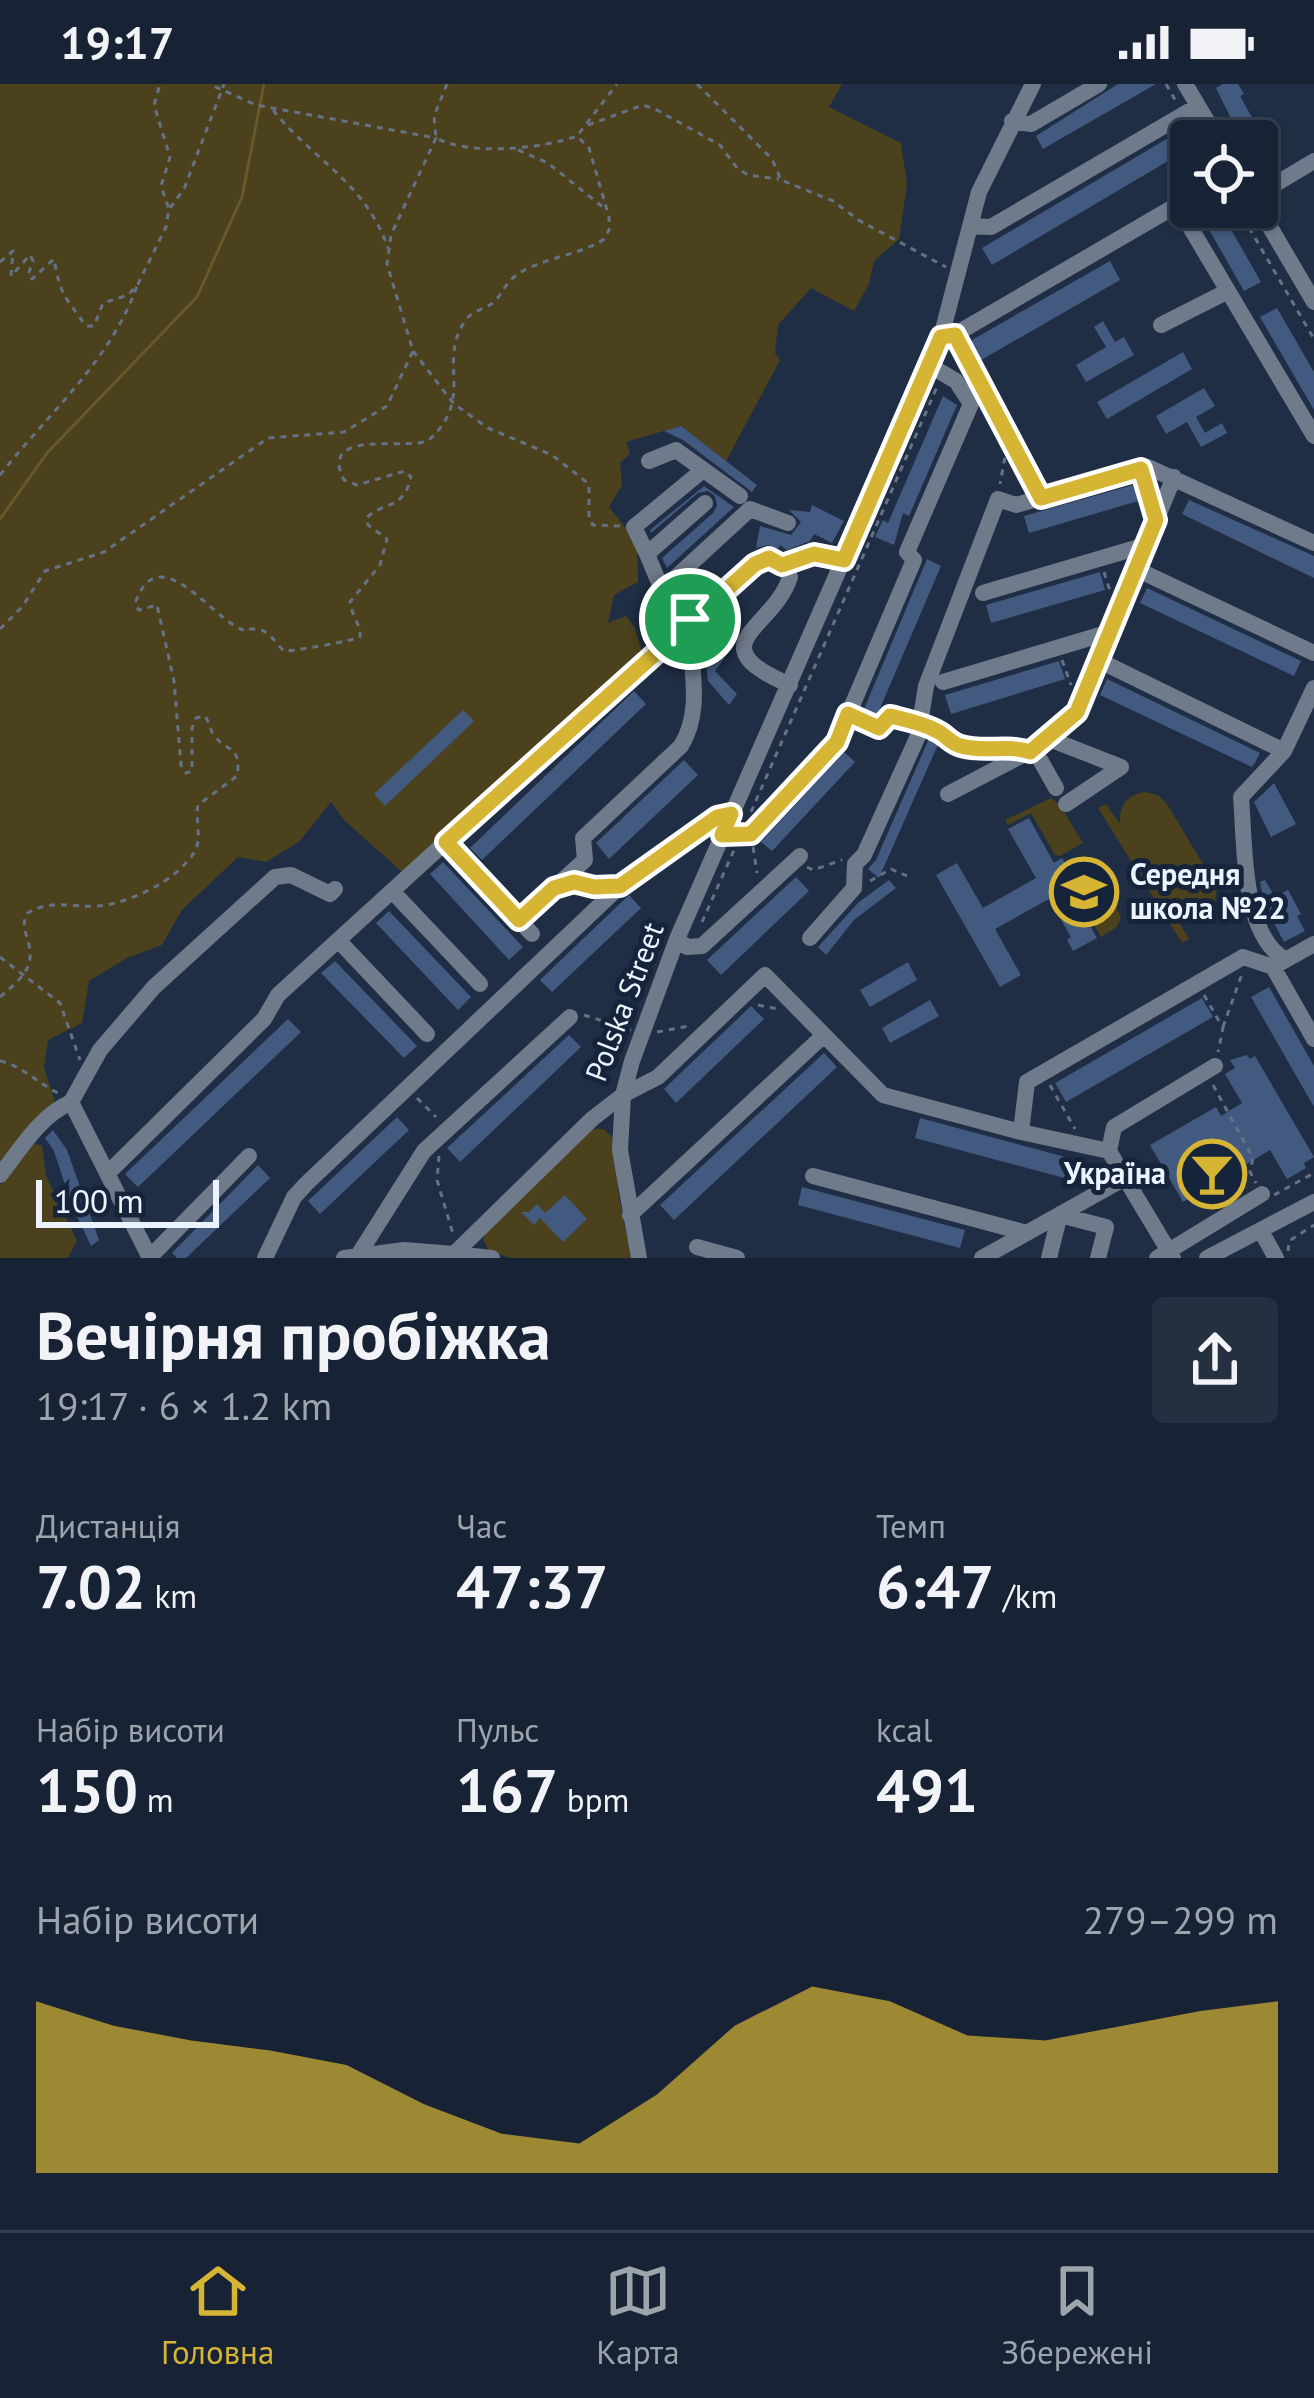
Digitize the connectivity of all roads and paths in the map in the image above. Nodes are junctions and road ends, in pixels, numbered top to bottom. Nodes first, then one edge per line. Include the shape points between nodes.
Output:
1 (160, 84) edge
2 (209, 84) edge
3 (224, 84) edge
4 (447, 84) edge
5 (617, 84) edge
6 (697, 84) edge
7 (1033, 84) edge
8 (1099, 84) edge
9 (1185, 84) edge
10 (223, 91) junction
11 (1198, 106) junction
12 (272, 108) junction
13 (1206, 120) edge
14 (1012, 121) junction
15 (588, 125) junction
16 (577, 136) junction
17 (436, 138) junction
18 (517, 149) junction
19 (1314, 161) edge
20 (781, 180) junction
21 (1278, 182) edge
22 (169, 209) junction
23 (606, 209) junction
24 (1170, 209) edge
25 (970, 226) junction
26 (1191, 228) edge
27 (1249, 228) edge
28 (1271, 228) edge
29 (389, 250) junction
30 (0, 262) edge
31 (958, 271) junction
32 (11, 276) junction
33 (0, 280) edge
34 (138, 284) junction
35 (1228, 291) junction
36 (1314, 302) edge
37 (1161, 325) dead end
38 (948, 336) junction
39 (1314, 339) edge
40 (412, 351) junction
41 (929, 365) junction
42 (962, 370) dead end
43 (454, 404) junction
44 (1314, 436) edge
45 (649, 461) dead end
46 (703, 470) junction
47 (0, 475) edge
48 (1174, 477) junction
49 (740, 496) dead end
50 (1041, 498) junction
51 (998, 499) junction
52 (705, 503) dead end
53 (788, 523) dead end
54 (634, 527) junction
55 (1314, 543) edge
56 (1146, 545) junction
57 (647, 554) junction
58 (1101, 558) junction
59 (844, 560) junction
60 (782, 565) junction
61 (1136, 569) junction
62 (662, 590) junction
63 (983, 593) dead end
64 (690, 619) junction
65 (1113, 624) junction
66 (0, 629) edge
67 (1057, 647) junction
68 (1314, 653) edge
69 (1098, 661) junction
70 (943, 682) dead end
71 (790, 685) junction
72 (1314, 688) edge
73 (1078, 708) junction
74 (848, 714) junction
75 (920, 724) junction
76 (1037, 746) junction
77 (1284, 751) junction
78 (948, 794) dead end
79 (731, 814) junction
80 (751, 834) junction
81 (722, 835) junction
82 (446, 842) junction
83 (800, 856) dead end
84 (335, 889) dead end
85 (392, 891) junction
86 (760, 893) junction
87 (810, 938) dead end
88 (677, 939) junction
89 (338, 940) junction
90 (1314, 944) edge
91 (0, 957) edge
92 (1248, 959) junction
93 (1279, 964) junction
94 (26, 974) junction
95 (480, 984) dead end
96 (0, 997) edge
97 (739, 1001) junction
98 (803, 1014) junction
99 (579, 1015) joint
100 (717, 1022) junction
101 (1222, 1028) dead end
102 (427, 1034) dead end
103 (641, 1035) junction
104 (823, 1036) junction
105 (1314, 1040) edge
106 (0, 1061) edge
107 (1215, 1066) dead end
108 (1042, 1074) junction
109 (84, 1080) junction
110 (408, 1088) junction
111 (623, 1095) junction
112 (71, 1102) junction
113 (1021, 1132) junction
114 (441, 1138) junction
115 (1087, 1149) junction
116 (1109, 1151) junction
117 (249, 1156) dead end
118 (1314, 1172) edge
119 (108, 1173) junction
120 (0, 1174) edge
121 (814, 1176) dead end
122 (1125, 1178) junction
123 (1263, 1197) joint
124 (1314, 1202) edge
125 (630, 1215) junction
126 (1060, 1215) junction
127 (1314, 1225) edge
128 (1261, 1231) junction
129 (1027, 1233) junction
130 (697, 1247) dead end
131 (454, 1254) junction
132 (354, 1256) edge
133 (1166, 1256) edge
134 (150, 1257) edge
135 (482, 1257) edge
136 (265, 1258) edge
137 (639, 1258) edge
138 (737, 1258) edge
139 (982, 1258) edge
140 (1048, 1258) edge
141 (1098, 1258) edge
142 (1207, 1258) edge
143 (1229, 1258) edge
144 (1276, 1258) edge
145 (1291, 1258) edge

1 - 22 path via 154,105 170,157 161,186
2 - 10 path
3 - 10 path
4 - 17 path via 434,116
5 - 15 path
6 - 20 path via 772,158
7 - 14 street, Polska Street
8 - 14 street via 1031,124
9 - 11 street
10 - 12 path
10 - 22 path
11 - 13 street
11 - 25 street via 991,227
12 - 17 path
12 - 29 path via 338,169
14 - 25 street, Polska Street
15 - 16 path
15 - 20 path via 655,109 720,145 748,175
16 - 18 path
16 - 23 path via 589,148
17 - 18 path
17 - 29 path
18 - 23 path
19 - 21 street
20 - 31 path
22 - 34 path
23 - 43 path via 603,240 514,276 462,324
24 - 38 street
25 - 31 street, Polska Street
26 - 35 street
27 - 39 path
28 - 36 street
29 - 40 path
30 - 32 path via 13,251
31 - 38 street, Polska Street
32 - 33 path
32 - 34 path via 30,255 32,278 54,259 68,307 86,326 94,326 103,303
34 - 47 path via 104,352
35 - 37 street
35 - 44 street
38 - 41 street, Polska Street
38 - 50 path
40 - 43 path
40 - 66 path via 388,406 344,432 268,438 104,552 45,571
41 - 59 street, Polska Street
41 - 74 street via 956,381 971,404
42 - 51 path via 1006,452
43 - 54 path via 552,455 589,484 593,525
43 - 94 path via 424,445 362,445 340,460 344,480 357,485 396,471 411,477 395,506 367,517 387,539 380,566 350,602 360,637 284,651 266,632 235,626 167,575 138,593 139,610 160,610 181,765 192,771 192,728 205,716 232,747 237,776 198,805 194,853 158,884 104,906 50,904 26,914
45 - 46 street via 676,450
46 - 49 street
46 - 54 street
48 - 50 street via 1148,467
48 - 55 street
48 - 56 street
50 - 51 street via 1016,505
51 - 75 street via 926,686
52 - 57 street
53 - 62 street via 750,509
54 - 57 street
56 - 58 street
56 - 61 street
57 - 62 street
58 - 63 street
58 - 65 path
59 - 60 street via 814,554
59 - 71 street, Polska Street
60 - 64 street via 769,558 755,564
60 - 71 street via 790,577 782,601 745,642 754,669
61 - 65 street
61 - 68 street
62 - 64 street via 667,607
64 - 82 street
64 - 82 street via 691,730 583,838 585,860 525,927
65 - 67 street
65 - 69 street
67 - 70 street
67 - 73 path
69 - 73 street
69 - 77 street
71 - 79 street, Polska Street
72 - 77 street
73 - 76 street
74 - 75 path via 879,728 890,716
74 - 80 street via 837,742
75 - 76 path via 963,747
75 - 87 street via 855,864 854,888
76 - 76 street via 1121,767 1061,796
76 - 78 street
77 - 93 street via 1240,797 1251,910
79 - 81 street, Polska Street
79 - 110 street via 637,870
80 - 81 street
80 - 86 path
81 - 88 street, Polska Street
82 - 85 street
83 - 86 street
84 - 109 street via 275,877 154,987
85 - 89 street
85 - 95 street
86 - 88 street via 702,946
88 - 103 street, Polska Street
89 - 102 street
89 - 119 street
90 - 93 street
91 - 94 path
92 - 93 street
92 - 101 path
92 - 108 street
93 - 105 street
94 - 96 path
94 - 109 path via 60,1003
97 - 98 path
97 - 98 street via 766,975
97 - 100 street
98 - 104 street
99 - 103 path
99 - 114 street
100 - 103 path
100 - 111 street via 658,1077
103 - 111 street, Polska Street
104 - 113 street via 883,1095
104 - 125 street
106 - 112 path
107 - 116 street via 1114,1127
108 - 113 street via 1027,1082
108 - 115 path
109 - 112 street
110 - 114 path via 437,1119
110 - 136 street via 294,1197
111 - 125 street via 620,1150
111 - 131 street, Polska Street
112 - 119 street
112 - 120 street via 36,1127
113 - 115 street
114 - 131 path via 436,1180
114 - 132 street via 424,1150
115 - 116 street
116 - 122 street
117 - 134 street
118 - 123 path
119 - 134 street
121 - 129 street
122 - 126 street
122 - 133 street
123 - 133 street
124 - 128 street
125 - 137 street
126 - 129 street
126 - 140 street
126 - 141 street via 1106,1227
127 - 145 path via 1289,1241
128 - 142 street
128 - 143 street
128 - 144 street
129 - 139 street
130 - 138 street
131 - 132 street
131 - 135 street

